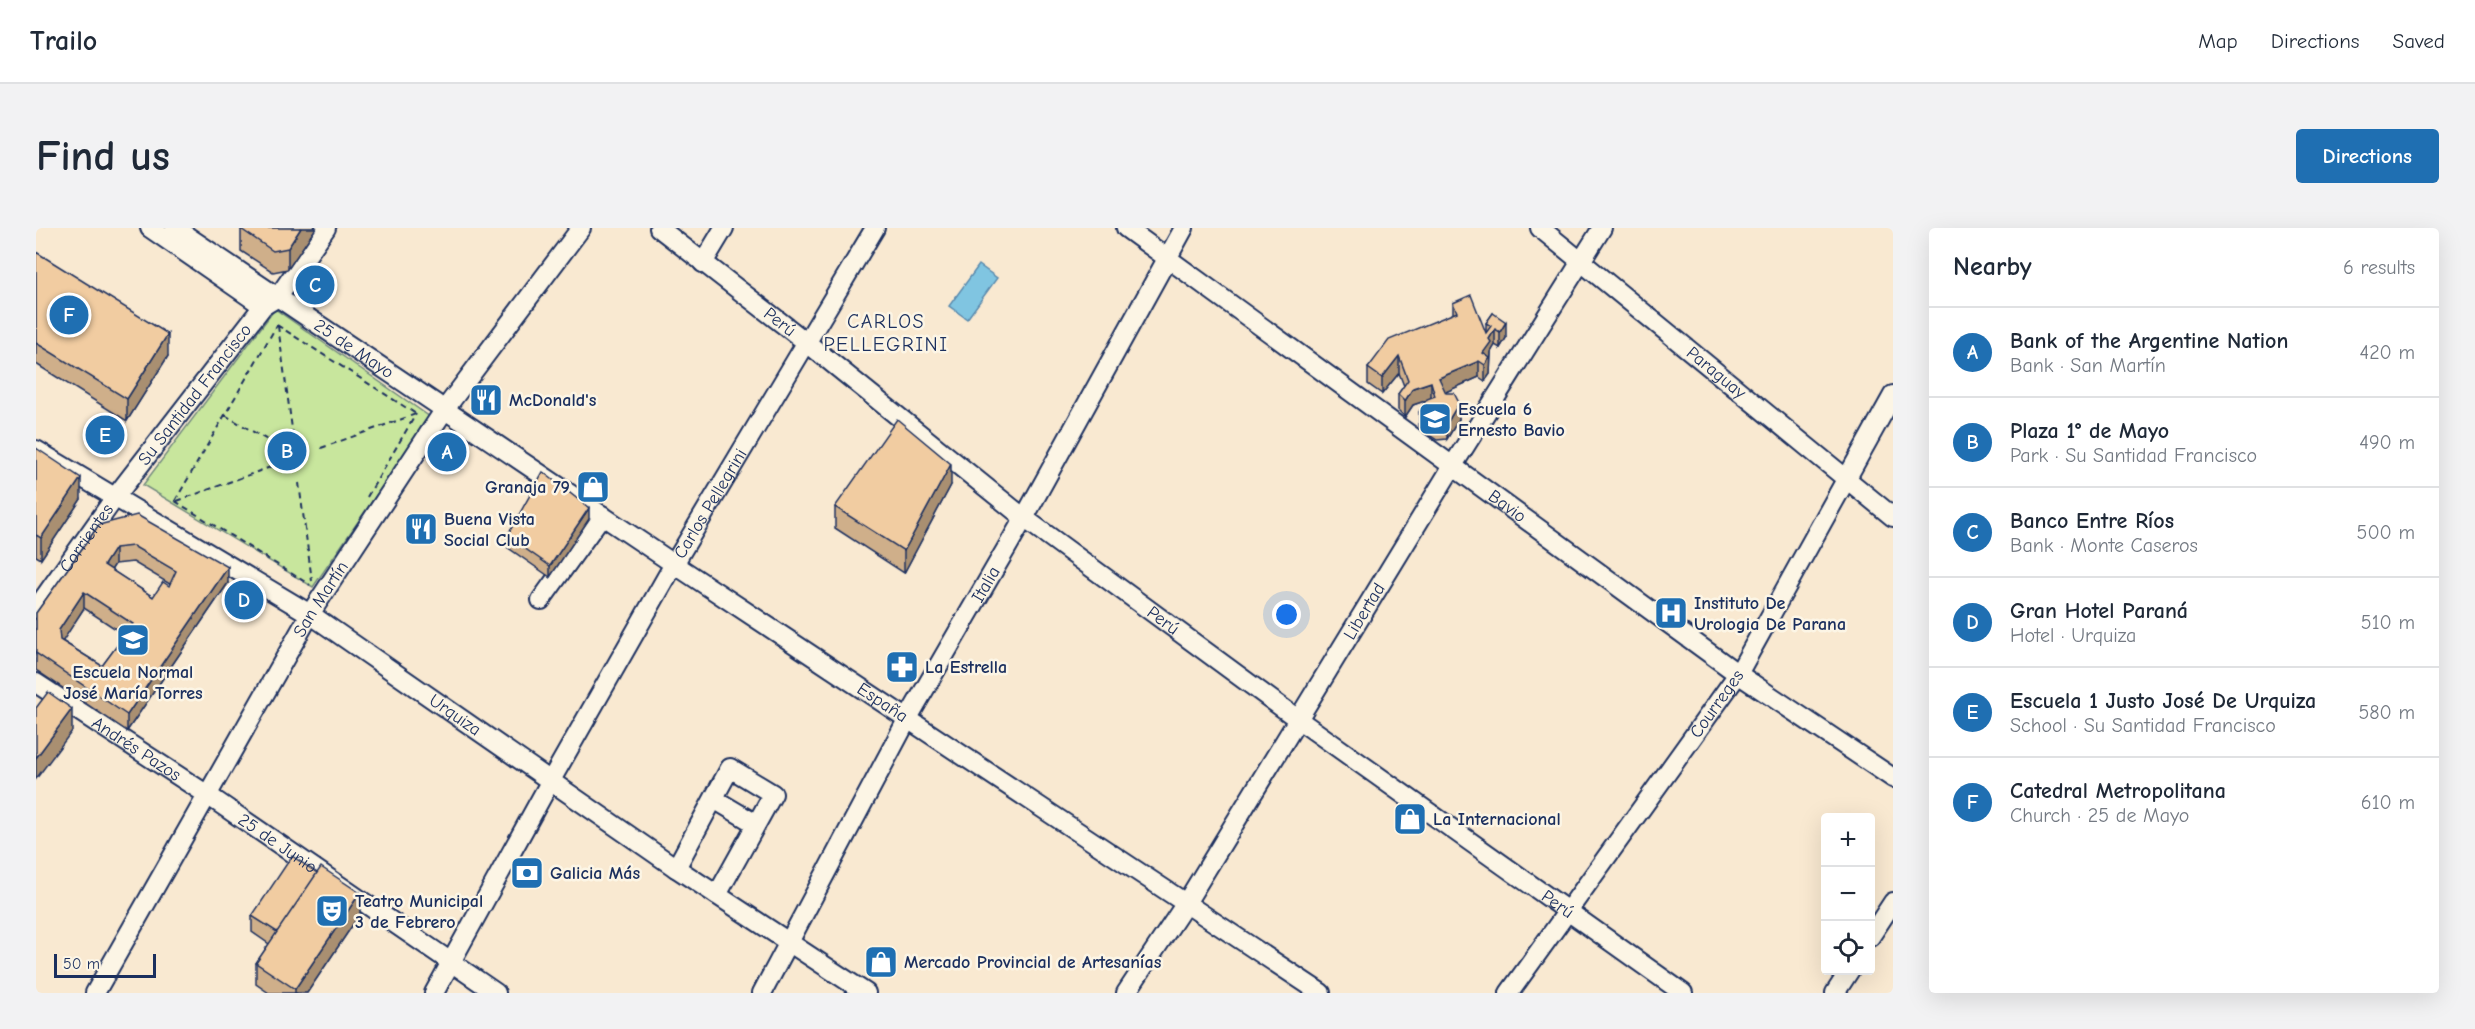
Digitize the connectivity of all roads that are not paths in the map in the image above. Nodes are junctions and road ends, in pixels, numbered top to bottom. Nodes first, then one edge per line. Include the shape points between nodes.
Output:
1 (150, 228) edge
2 (175, 228) edge
3 (326, 228) edge
4 (581, 228) edge
5 (659, 228) edge
6 (724, 228) edge
7 (875, 228) edge
8 (1126, 228) edge
9 (1184, 228) edge
10 (1540, 228) edge
11 (1602, 228) edge
12 (1168, 257) junction
13 (702, 262) junction
14 (1582, 262) junction
15 (271, 302) junction
16 (806, 342) junction
17 (1893, 395) edge
18 (445, 409) junction
19 (36, 450) edge
20 (1452, 467) junction
21 (1848, 479) junction
22 (116, 496) junction
23 (602, 515) junction
24 (1893, 517) edge
25 (1024, 518) junction
26 (674, 564) junction
27 (541, 600) dead end
28 (36, 609) edge
29 (310, 614) junction
30 (1738, 675) junction
31 (36, 683) edge
32 (908, 718) junction
33 (1299, 720) junction
34 (1893, 778) edge
35 (550, 782) junction
36 (206, 794) junction
37 (714, 799) junction
38 (756, 824) junction
39 (676, 868) junction
40 (717, 895) junction
41 (1893, 902) edge
42 (1186, 903) junction
43 (1568, 910) junction
44 (1875, 929) edge
45 (791, 942) junction
46 (451, 963) junction
47 (1847, 975) edge
48 (95, 993) edge
49 (434, 993) edge
50 (496, 993) edge
51 (762, 993) edge
52 (866, 993) edge
53 (1126, 993) edge
54 (1321, 993) edge
55 (1509, 993) edge
56 (1683, 993) edge
57 (1835, 993) edge

1 - 15 street, 25 de Mayo
2 - 15 street, 25 de Mayo
3 - 15 street, Su Santidad Francisco
4 - 18 street, San Martín
5 - 13 street, Perú
6 - 13 street
7 - 16 street, Carlos Pellegrini
8 - 12 street, Bavio
9 - 12 street, Italia
10 - 14 street, Paraguay
11 - 14 street, Libertad
12 - 20 street, Bavio
12 - 25 street, Italia
13 - 16 street, Perú
14 - 20 street, Libertad
14 - 21 street, Paraguay
15 - 18 street, 25 de Mayo
15 - 22 street, Su Santidad Francisco
16 - 25 street, Perú
16 - 26 street, Carlos Pellegrini
17 - 21 street, Courreges
18 - 23 street, España
18 - 29 street, San Martín
19 - 22 street, Urquiza
20 - 30 street, Bavio
20 - 33 street, Libertad
21 - 24 street, Paraguay
21 - 30 street, Courreges
22 - 28 street, Corrientes
22 - 29 street, Urquiza
23 - 26 street, España
23 - 27 street
25 - 32 street, Italia
25 - 33 street, Perú
26 - 32 street, España
26 - 35 street, Carlos Pellegrini
29 - 35 street, Urquiza
29 - 36 street, San Martín
30 - 34 street, Bavio
30 - 43 street, Courreges
31 - 36 street, Andrés Pazos
32 - 42 street, España
32 - 45 street, Italia
33 - 42 street, Libertad
33 - 43 street, Perú
35 - 39 street, Urquiza
35 - 46 street, Carlos Pellegrini
36 - 46 street, 25 de Junio
36 - 48 street, San Martín
37 - 38 street
37 - 38 street via 730,768 773,794
37 - 39 street
38 - 40 street
39 - 40 street, Urquiza
40 - 45 street, Urquiza
41 - 44 street
42 - 53 street, Libertad
42 - 54 street, España
43 - 55 street, Courreges
43 - 56 street, Perú
45 - 51 street, Italia
45 - 52 street, Urquiza
46 - 49 street, Carlos Pellegrini
46 - 50 street, 25 de Junio
47 - 57 street

